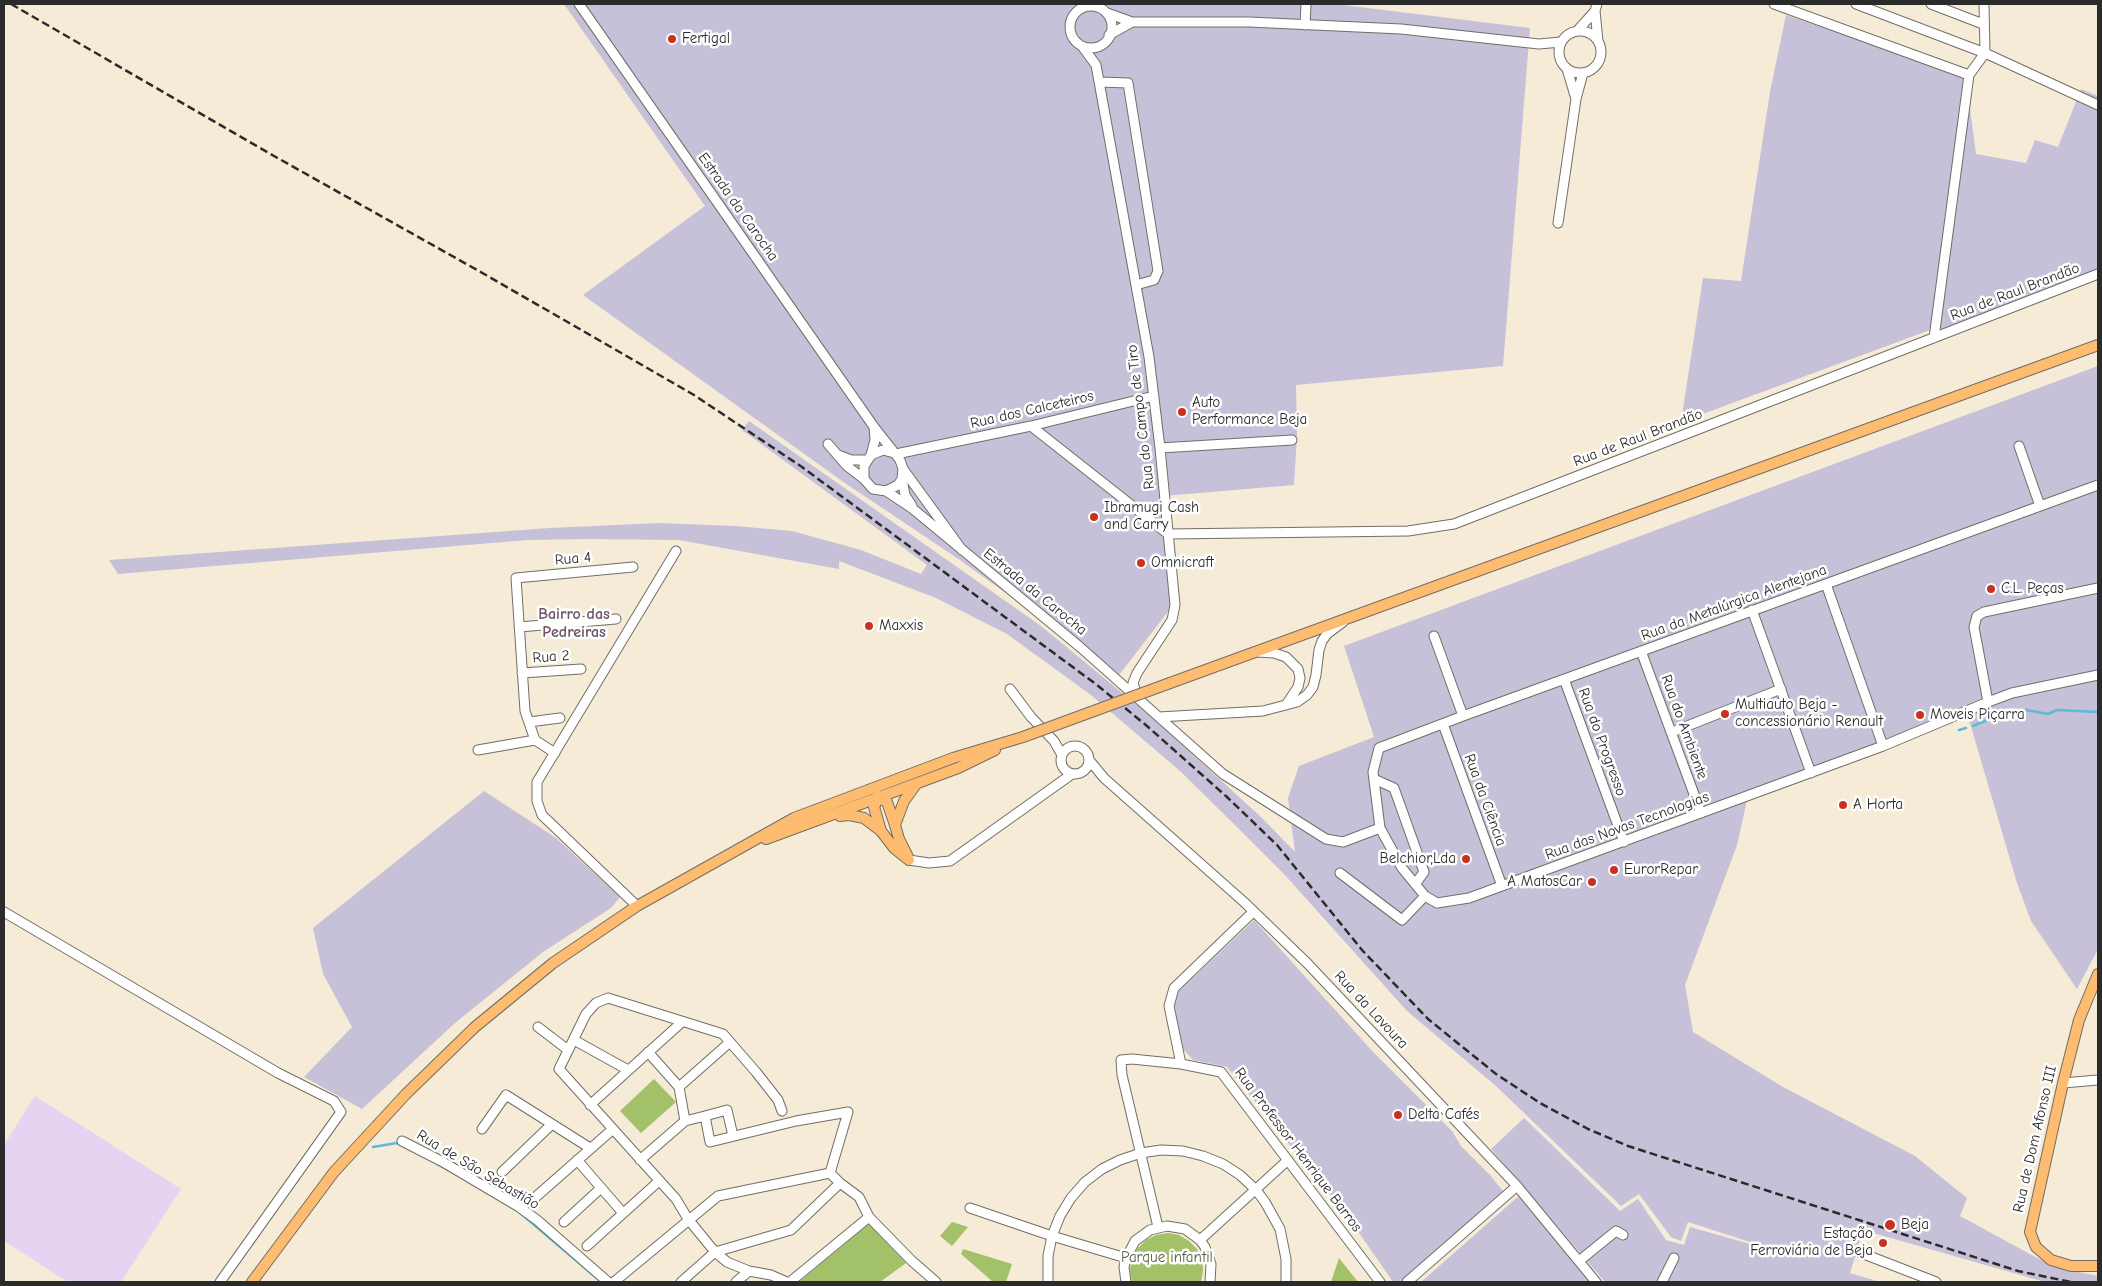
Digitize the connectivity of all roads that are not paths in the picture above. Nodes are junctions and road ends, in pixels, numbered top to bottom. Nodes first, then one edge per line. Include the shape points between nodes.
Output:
1 (579, 4) edge
2 (1306, 4) edge
3 (1774, 4) edge
4 (1856, 4) edge
5 (1931, 4) edge
6 (1984, 4) edge
7 (1081, 6) edge
8 (1596, 7) edge
9 (1101, 8) edge
10 (1953, 8) edge
11 (1132, 22) junction
12 (1983, 24) junction
13 (1306, 25) junction
14 (1578, 30) junction
15 (1109, 35) junction
16 (1598, 41) junction
17 (1561, 42) junction
18 (1102, 44) junction
19 (1539, 44) junction
20 (1082, 46) junction
21 (1985, 53) junction
22 (1559, 55) junction
23 (1096, 65) junction
24 (1567, 68) junction
25 (1583, 73) junction
26 (1969, 75) junction
27 (1099, 82) junction
28 (1576, 99) junction
29 (2098, 105) edge
30 (1558, 223) dead end
31 (2098, 274) edge
32 (1136, 285) junction
33 (1934, 338) junction
34 (2098, 345) edge
35 (1154, 396) junction
36 (1031, 426) junction
37 (874, 427) junction
38 (1292, 440) dead end
39 (828, 444) dead end
40 (2019, 446) dead end
41 (1160, 448) junction
42 (916, 450) junction
43 (895, 454) junction
44 (838, 455) junction
45 (868, 457) junction
46 (903, 467) junction
47 (864, 479) junction
48 (902, 479) junction
49 (2098, 485) edge
50 (886, 491) junction
51 (926, 501) junction
52 (2040, 506) junction
53 (913, 509) junction
54 (1168, 534) junction
55 (962, 550) junction
56 (676, 551) dead end
57 (633, 567) dead end
58 (1826, 584) junction
59 (2098, 588) edge
60 (1752, 610) junction
61 (616, 619) dead end
62 (1346, 619) junction
63 (518, 627) junction
64 (1434, 636) dead end
65 (1254, 652) junction
66 (1641, 652) junction
67 (581, 669) dead end
68 (522, 673) junction
69 (2098, 675) edge
70 (1564, 680) junction
71 (1010, 689) dead end
72 (1781, 690) junction
73 (1138, 698) junction
74 (1988, 702) junction
75 (1285, 706) junction
76 (1463, 716) junction
77 (1160, 717) junction
78 (560, 718) dead end
79 (529, 722) junction
80 (1443, 724) junction
81 (1672, 732) junction
82 (1023, 737) junction
83 (535, 740) junction
84 (1054, 741) junction
85 (1883, 746) junction
86 (1070, 747) junction
87 (478, 750) dead end
88 (555, 753) junction
89 (1062, 756) junction
90 (1090, 761) junction
91 (1063, 767) junction
92 (1084, 772) junction
93 (1811, 773) junction
94 (1072, 774) junction
95 (904, 776) junction
96 (1104, 778) junction
97 (1374, 780) junction
98 (918, 783) junction
99 (1052, 787) junction
100 (868, 789) junction
101 (878, 798) junction
102 (1701, 813) junction
103 (821, 819) junction
104 (895, 825) junction
105 (1380, 828) junction
106 (881, 831) junction
107 (1624, 842) junction
108 (728, 854) junction
109 (909, 860) junction
110 (1340, 873) dead end
111 (1416, 883) junction
112 (1502, 886) junction
113 (1425, 896) junction
114 (637, 906) junction
115 (4, 912) edge
116 (1253, 912) junction
117 (2098, 974) edge
118 (682, 1022) junction
119 (538, 1027) dead end
120 (574, 1040) junction
121 (730, 1042) junction
122 (568, 1050) junction
123 (648, 1052) junction
124 (1181, 1064) junction
125 (628, 1070) junction
126 (2098, 1080) edge
127 (2063, 1082) junction
128 (679, 1087) junction
129 (590, 1104) junction
130 (782, 1111) junction
131 (705, 1116) junction
132 (685, 1121) junction
133 (796, 1121) junction
134 (551, 1125) junction
135 (775, 1126) junction
136 (482, 1129) dead end
137 (613, 1129) junction
138 (733, 1136) junction
139 (402, 1141) dead end
140 (590, 1148) junction
141 (1140, 1153) junction
142 (577, 1160) junction
143 (640, 1160) junction
144 (1288, 1160) junction
145 (502, 1172) dead end
146 (830, 1173) junction
147 (659, 1181) junction
148 (840, 1183) junction
149 (1517, 1186) junction
150 (601, 1188) junction
151 (1256, 1190) junction
152 (530, 1202) dead end
153 (970, 1208) dead end
154 (623, 1213) junction
155 (869, 1217) junction
156 (688, 1219) junction
157 (564, 1222) dead end
158 (1158, 1227) junction
159 (1623, 1235) dead end
160 (1052, 1236) junction
161 (1200, 1240) junction
162 (587, 1246) dead end
163 (1856, 1251) dead end
164 (715, 1252) junction
165 (1126, 1258) junction
166 (1674, 1258) dead end
167 (1579, 1261) junction
168 (2098, 1266) edge
169 (749, 1271) junction
170 (220, 1282) edge
171 (252, 1282) edge
172 (608, 1282) edge
173 (614, 1282) edge
174 (681, 1282) edge
175 (736, 1282) edge
176 (788, 1282) edge
177 (936, 1282) edge
178 (1048, 1282) edge
179 (1126, 1282) edge
180 (1211, 1282) edge
181 (1286, 1282) edge
182 (1380, 1282) edge
183 (1408, 1282) edge
184 (1596, 1282) edge
185 (1662, 1282) edge
186 (1936, 1282) edge

1 - 37 street, Estrada da Carocha
2 - 13 street
3 - 26 street
4 - 21 street
5 - 10 street
6 - 12 street
7 - 9 street
7 - 20 street via 1073,16 1070,29
8 - 14 street
8 - 16 street
9 - 11 street
9 - 15 street via 1112,25
10 - 12 street
11 - 13 street
11 - 15 street
12 - 21 street
13 - 19 street via 1401,29
14 - 16 street via 1590,33
14 - 17 street
15 - 18 street
16 - 25 street via 1601,48 1599,61
17 - 19 street
17 - 22 street
18 - 20 street
18 - 23 street
19 - 22 street
20 - 23 street
21 - 26 street
21 - 29 street
22 - 24 street
23 - 27 street, Rua do Campo de Tiro
24 - 25 street
24 - 28 street
25 - 28 street
26 - 33 street
27 - 32 street, Rua do Campo de Tiro
27 - 32 street via 1128,83 1158,272 1154,280
28 - 30 street
31 - 33 street, Rua de Raul Brandão
32 - 35 street, Rua do Campo de Tiro
33 - 54 street, Rua de Raul Brandão via 1454,524 1408,530
34 - 62 main road
35 - 36 street, Rua dos Calceteiros
35 - 41 street, Rua do Campo de Tiro
36 - 42 street, Rua dos Calceteiros
36 - 54 street
37 - 43 street, Estrada da Carocha
37 - 45 street via 875,440
38 - 41 street
39 - 44 street
40 - 52 street
41 - 54 street, Rua do Campo de Tiro
42 - 43 street, Rua dos Calceteiros
42 - 46 street
43 - 45 street via 883,450
43 - 46 street
44 - 45 street via 851,460
44 - 47 street via 846,466
45 - 47 street
46 - 48 street
46 - 51 street
47 - 50 street via 873,489
48 - 50 street
48 - 53 street
49 - 52 street, Rua da Metalúrgica Alentejana
50 - 53 street, Estrada da Carocha
51 - 53 street
51 - 55 street
52 - 58 street, Rua da Metalúrgica Alentejana
53 - 55 street, Estrada da Carocha
54 - 73 street, Rua do Campo de Tiro via 1174,613 1137,673 1133,683
55 - 73 street, Estrada da Carocha
56 - 88 street
57 - 63 street, Rua 4 via 516,578
58 - 60 street, Rua da Metalúrgica Alentejana
58 - 85 street
59 - 74 street via 1984,612 1978,616 1974,627
60 - 66 street, Rua da Metalúrgica Alentejana
60 - 72 street
61 - 63 street
62 - 65 main road
62 - 75 street via 1322,641 1313,687 1308,695
63 - 68 street
64 - 76 street
65 - 75 street via 1286,657 1298,670 1298,688
65 - 82 main road, bridge
66 - 70 street, Rua da Metalúrgica Alentejana
66 - 81 street, Rua do Ambiente
67 - 68 street, Rua 2
68 - 79 street
69 - 74 street, Rua das Novas Tecnologias via 2012,693
70 - 76 street, Rua da Metalúrgica Alentejana
70 - 107 street, Rua do Progresso
71 - 84 street
72 - 81 street
72 - 93 street
73 - 77 street, Estrada da Carocha
74 - 85 street, Rua das Novas Tecnologias
75 - 77 street via 1262,711
76 - 80 street, Rua da Metalúrgica Alentejana
77 - 105 street, Estrada da Carocha via 1223,774 1326,839 1343,842
78 - 79 street
79 - 83 street
80 - 97 street, Rua da Metalúrgica Alentejana via 1379,748
80 - 112 street, Rua da Ciência
81 - 102 street, Rua do Ambiente
82 - 95 main road
82 - 98 main road
83 - 87 street
83 - 88 street
84 - 86 street
84 - 89 street
85 - 93 street, Rua das Novas Tecnologias
86 - 89 street
86 - 90 street via 1078,746 1085,750
88 - 114 street via 537,782 537,801 542,816
89 - 91 street
90 - 92 street
90 - 96 street, Rua da Lavoura
91 - 94 street
91 - 99 street
92 - 94 street
92 - 96 street
93 - 102 street, Rua das Novas Tecnologias
94 - 99 street
95 - 100 main road
95 - 101 main road via 880,791
96 - 116 street, Rua da Lavoura
97 - 105 street
97 - 111 street via 1394,788 1424,872
98 - 101 main road
98 - 104 main road via 904,801
99 - 109 street via 950,861 929,863
100 - 101 main road
100 - 108 main road via 794,818
101 - 103 main road
101 - 104 main road via 887,802
101 - 106 main road via 874,807
102 - 107 street, Rua das Novas Tecnologias
103 - 106 main road via 848,815 864,818
103 - 108 main road
104 - 109 main road
105 - 111 street via 1402,868
106 - 109 main road
107 - 112 street, Rua das Novas Tecnologias
108 - 114 main road
110 - 113 street via 1402,920
111 - 113 street
112 - 113 street, Rua das Novas Tecnologias via 1470,898 1437,903
114 - 171 main road via 553,963 475,1027 406,1094 334,1172
115 - 170 street via 278,1073 334,1101 341,1112
116 - 124 street via 1174,988 1169,1006
116 - 149 street, Rua da Lavoura via 1308,964
117 - 127 main road, Rua de Dom Afonso III via 2079,1020
118 - 120 street via 608,998 596,1003 586,1014
118 - 121 street via 724,1034
118 - 123 street
119 - 122 street
120 - 122 street
120 - 125 street
121 - 128 street
121 - 130 street via 778,1100
122 - 129 street via 559,1069
123 - 125 street
123 - 128 street
124 - 141 street, Rua Professor Henrique Barros via 1121,1060
124 - 144 street, Rua Professor Henrique Barros via 1221,1072
125 - 129 street
126 - 127 street
127 - 168 main road, Rua de Dom Afonso III via 2030,1232 2036,1248 2051,1260 2071,1266
128 - 132 street
129 - 137 street
130 - 133 street
130 - 135 street
131 - 132 street
131 - 138 street via 727,1110
131 - 138 street via 710,1142
132 - 143 street
133 - 135 street
133 - 146 street via 848,1112
134 - 136 street via 506,1095
134 - 140 street
134 - 145 street
135 - 138 street
137 - 140 street
137 - 143 street
139 - 172 street, Rua de São Sebastião via 519,1207
140 - 142 street
141 - 151 street via 1183,1151 1203,1156 1223,1164
141 - 158 street
141 - 160 street via 1102,1169 1085,1182 1071,1198
142 - 150 street
142 - 152 street
143 - 147 street
144 - 151 street
144 - 182 street, Rua Professor Henrique Barros
146 - 148 street
146 - 156 street via 718,1196
147 - 154 street
147 - 156 street via 676,1199
148 - 155 street via 859,1197
148 - 164 street via 792,1230
149 - 167 street, Rua da Lavoura
149 - 183 street
150 - 154 street
150 - 157 street
151 - 161 street
151 - 181 street via 1280,1229 1286,1259
153 - 160 street
154 - 162 street
155 - 176 street
155 - 177 street
156 - 164 street
156 - 173 street
158 - 161 street via 1185,1229
158 - 165 street via 1135,1241
159 - 167 street via 1616,1231
160 - 165 street
160 - 178 street
161 - 180 street via 1211,1264
163 - 186 street
164 - 169 street via 727,1262
164 - 174 street
165 - 179 street
166 - 185 street
167 - 184 street, Rua da Lavoura
169 - 175 street
169 - 176 street

